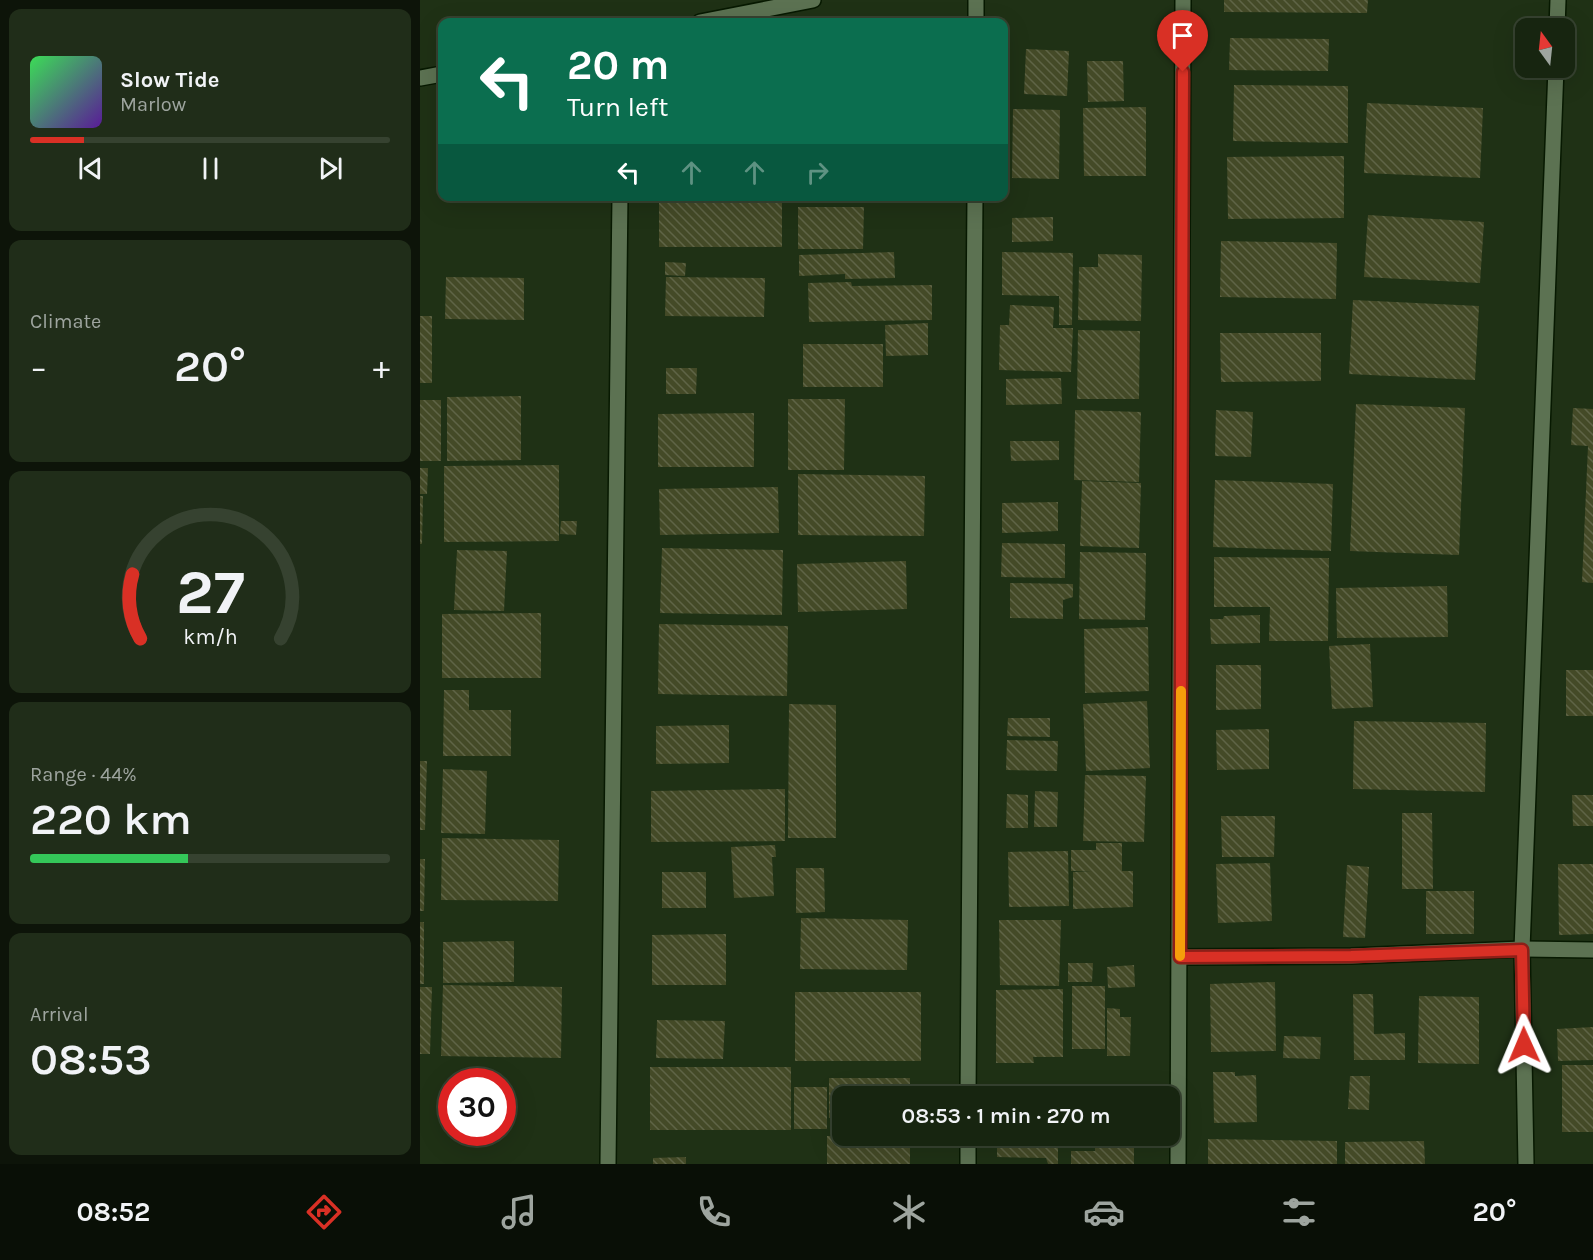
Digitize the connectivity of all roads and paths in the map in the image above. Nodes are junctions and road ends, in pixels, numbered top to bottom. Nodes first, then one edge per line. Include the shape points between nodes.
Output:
1 (813, 0) edge
2 (976, 0) edge
3 (1183, 0) edge
4 (1558, 0) edge
5 (721, 18) edge
6 (976, 18) edge
7 (1557, 18) edge
8 (438, 75) edge
9 (420, 78) edge
10 (1556, 78) edge
11 (620, 201) edge
12 (975, 201) edge
13 (1522, 950) junction
14 (1593, 950) edge
15 (1180, 957) junction
16 (968, 1086) edge
17 (968, 1146) edge
18 (608, 1164) edge
19 (968, 1164) edge
20 (1178, 1164) edge
21 (1526, 1164) edge

1 - 5 street
2 - 6 street
3 - 15 street
4 - 7 street
8 - 9 street
10 - 13 street
11 - 18 street
12 - 16 street
13 - 14 street
13 - 15 street
13 - 21 street
15 - 20 street
17 - 19 street

